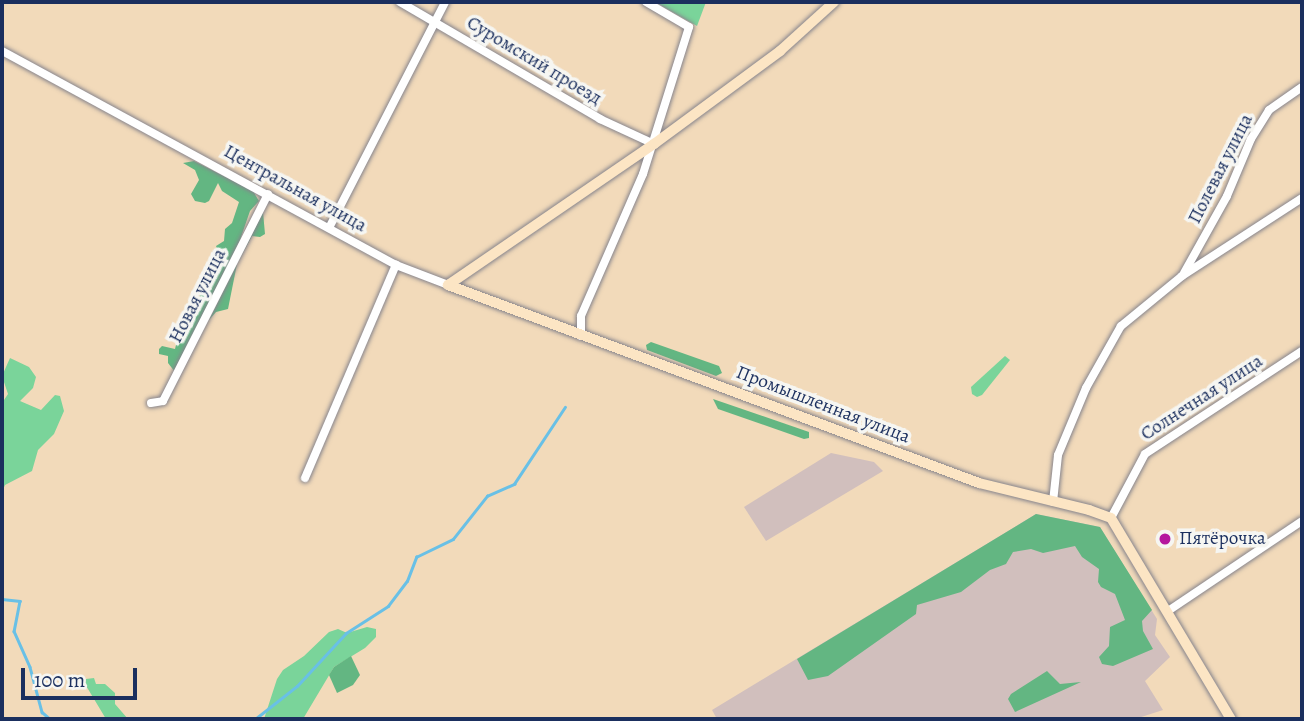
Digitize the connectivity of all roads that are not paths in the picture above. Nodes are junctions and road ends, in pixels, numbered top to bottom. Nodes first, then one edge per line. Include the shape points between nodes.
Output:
1 (400, 2) edge
2 (445, 2) edge
3 (646, 2) edge
4 (834, 2) edge
5 (434, 20) junction
6 (2, 51) edge
7 (1302, 87) edge
8 (654, 144) junction
9 (268, 194) junction
10 (1302, 198) edge
11 (329, 228) junction
12 (396, 265) junction
13 (1182, 276) junction
14 (448, 285) junction
15 (582, 336) junction
16 (1302, 351) edge
17 (151, 403) dead end
18 (305, 478) dead end
19 (1053, 502) junction
20 (1111, 518) junction
21 (1302, 521) edge
22 (1168, 611) junction
23 (1231, 719) edge

1 - 5 street, Суромский проезд
2 - 5 street
3 - 8 street via 689,27
4 - 8 street via 780,51
5 - 8 street, Суромский проезд via 600,119
5 - 11 street
6 - 9 street, Центральная улица
7 - 13 street, Полевая улица via 1269,110
8 - 14 street
8 - 15 street via 582,316
9 - 11 street, Центральная улица
9 - 17 street, Новая улица via 163,401
10 - 13 street
11 - 12 street, Центральная улица
12 - 14 street, Центральная улица
12 - 18 street
13 - 19 street via 1121,326 1086,388 1058,455
14 - 15 street, Центральная улица
15 - 19 street, Промышленная улица via 979,483
16 - 20 street, Солнечная улица via 1145,454
19 - 20 street, Промышленная улица
20 - 22 street
21 - 22 street
22 - 23 street

